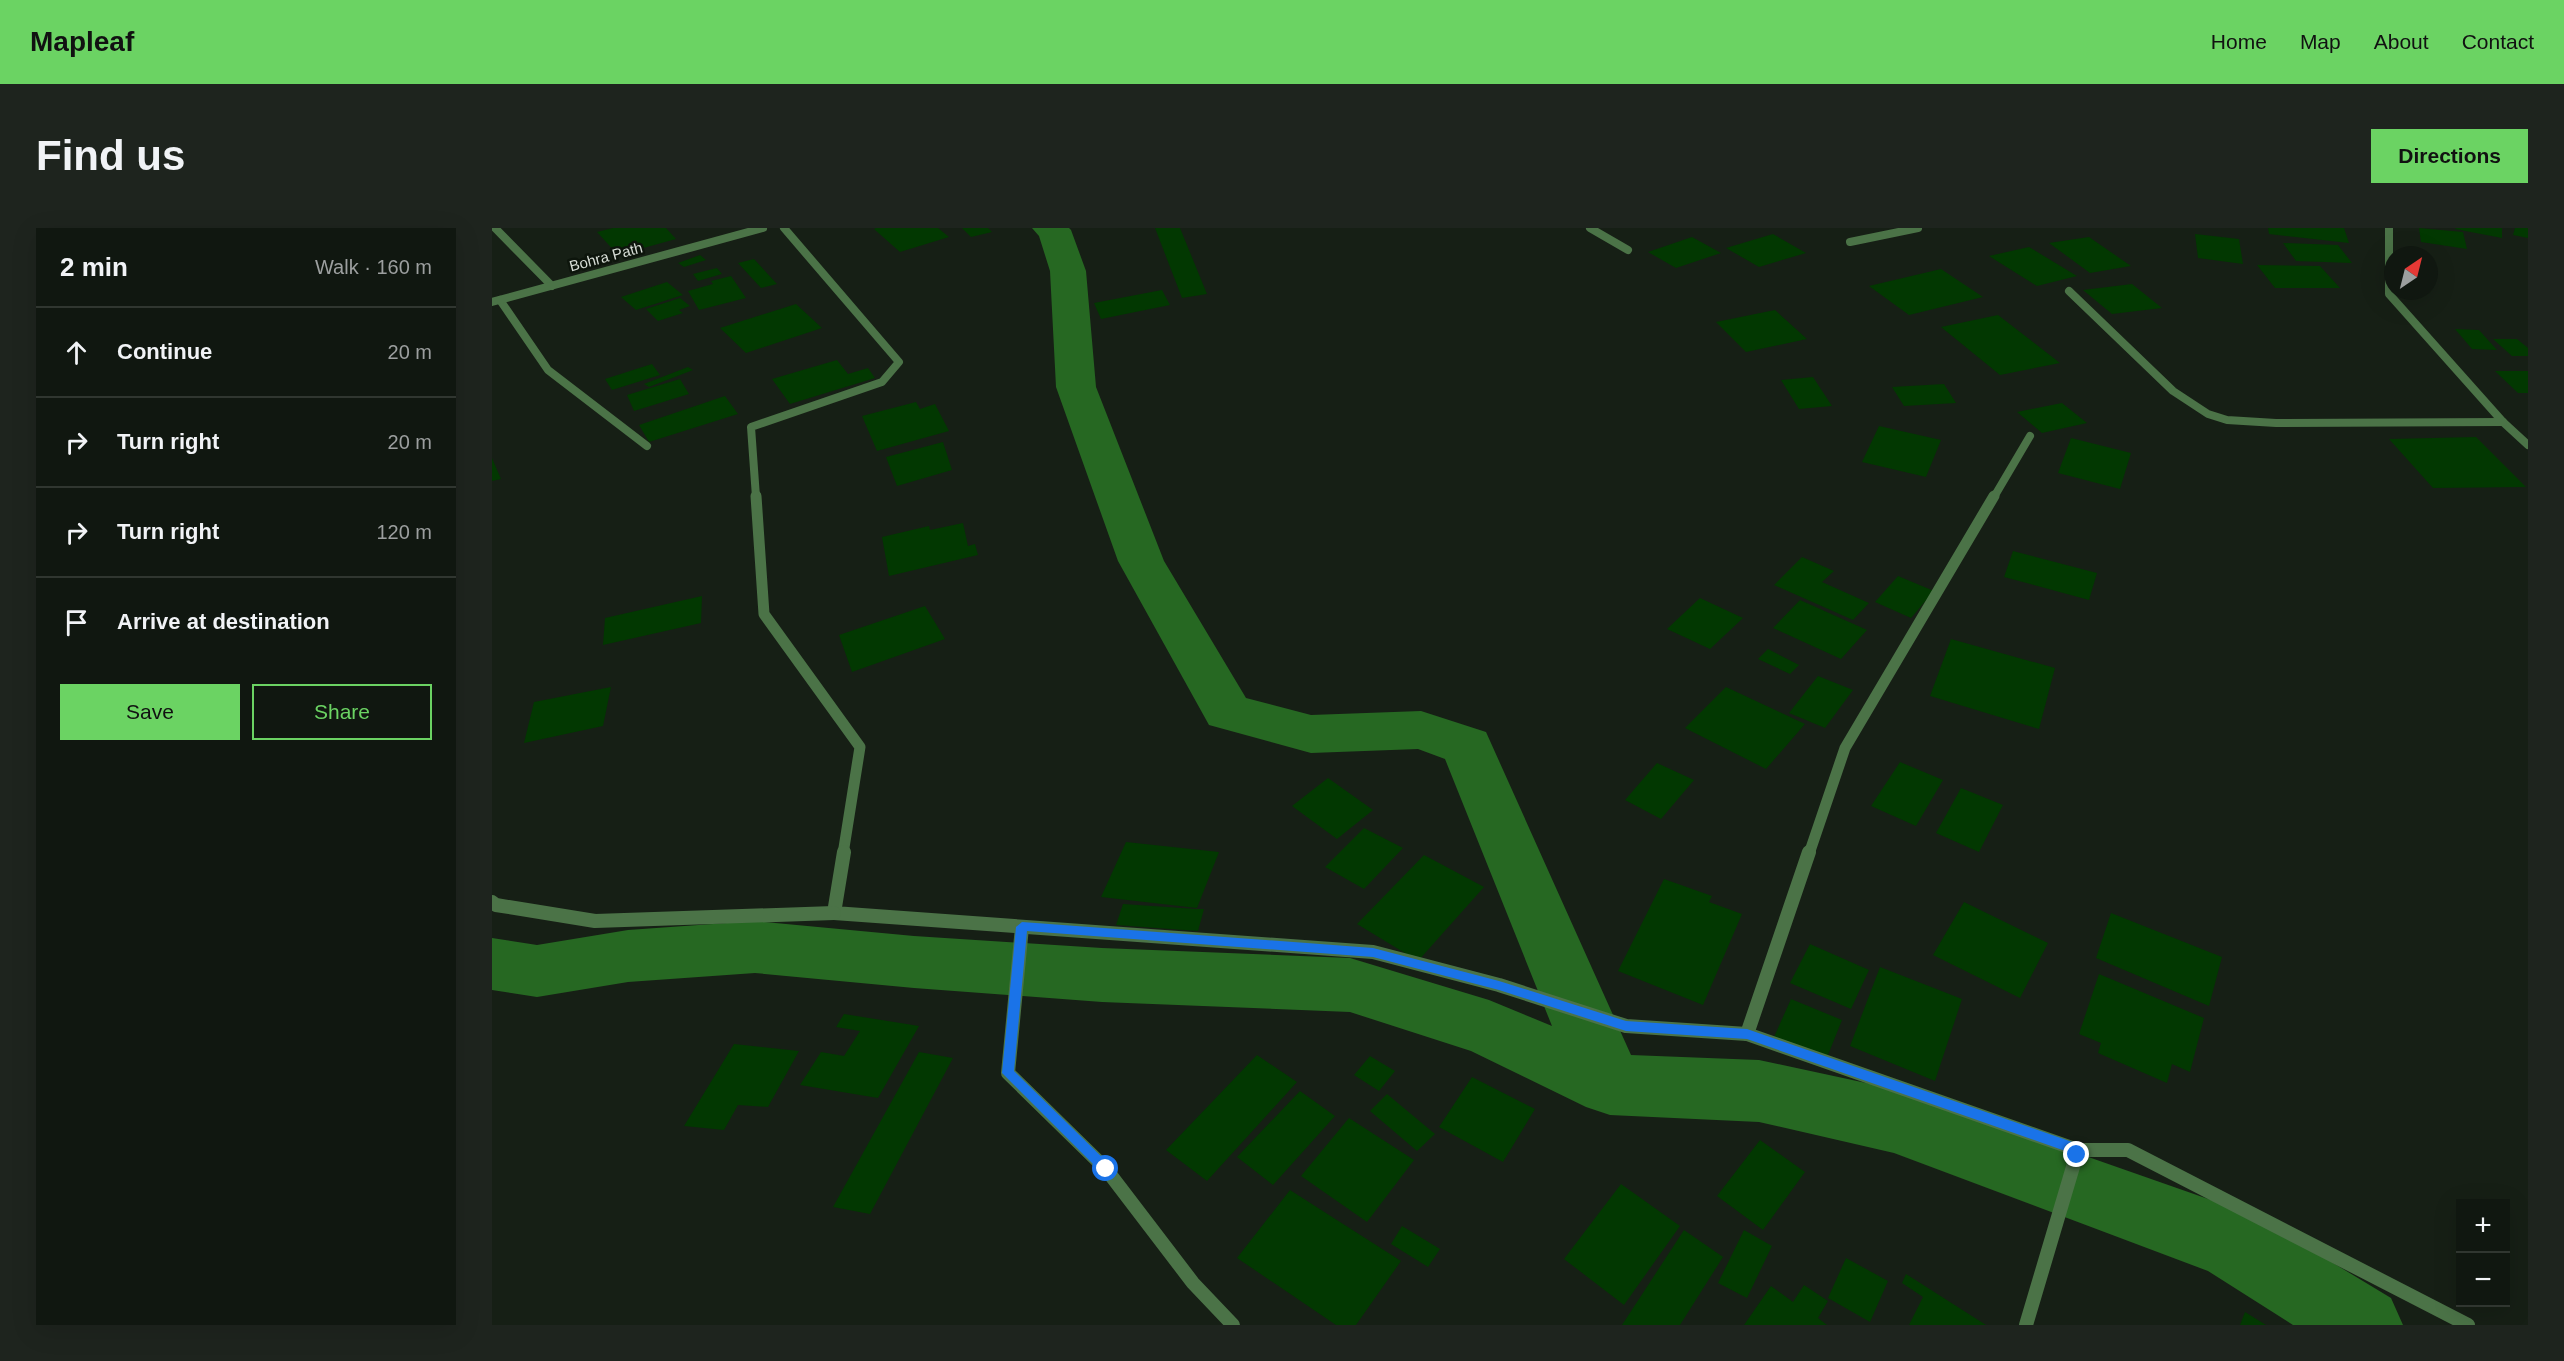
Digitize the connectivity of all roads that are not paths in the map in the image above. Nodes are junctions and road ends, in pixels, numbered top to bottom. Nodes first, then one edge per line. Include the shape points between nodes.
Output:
1 (495, 228) edge
2 (763, 228) edge
3 (784, 228) edge
4 (1590, 228) edge
5 (1918, 228) edge
6 (2389, 228) edge
7 (1850, 242) dead end
8 (1628, 250) dead end
9 (552, 286) junction
10 (2069, 291) dead end
11 (496, 301) edge
12 (2503, 422) junction
13 (2030, 436) dead end
14 (647, 446) dead end
15 (2528, 446) edge
16 (492, 902) edge
17 (834, 913) junction
18 (1022, 928) junction
19 (1747, 1034) junction
20 (2077, 1152) junction
21 (2027, 1320) edge
22 (1233, 1325) edge
23 (2468, 1325) edge

1 - 9 street
2 - 9 street, Bohra Path
3 - 17 street via 899,362 882,382 751,428 764,614 860,747
4 - 8 street
5 - 7 street
6 - 12 street via 2389,294
9 - 11 street, Bohra Path
10 - 12 street via 2173,391 2217,417 2276,423
11 - 14 street via 548,370
12 - 15 street
13 - 19 street via 1845,748
16 - 17 street via 596,921
17 - 18 street
18 - 19 street via 1373,952 1499,985 1626,1026
18 - 22 street via 1008,1073 1106,1169 1193,1283
19 - 20 street
20 - 21 street
20 - 23 street via 2128,1150

